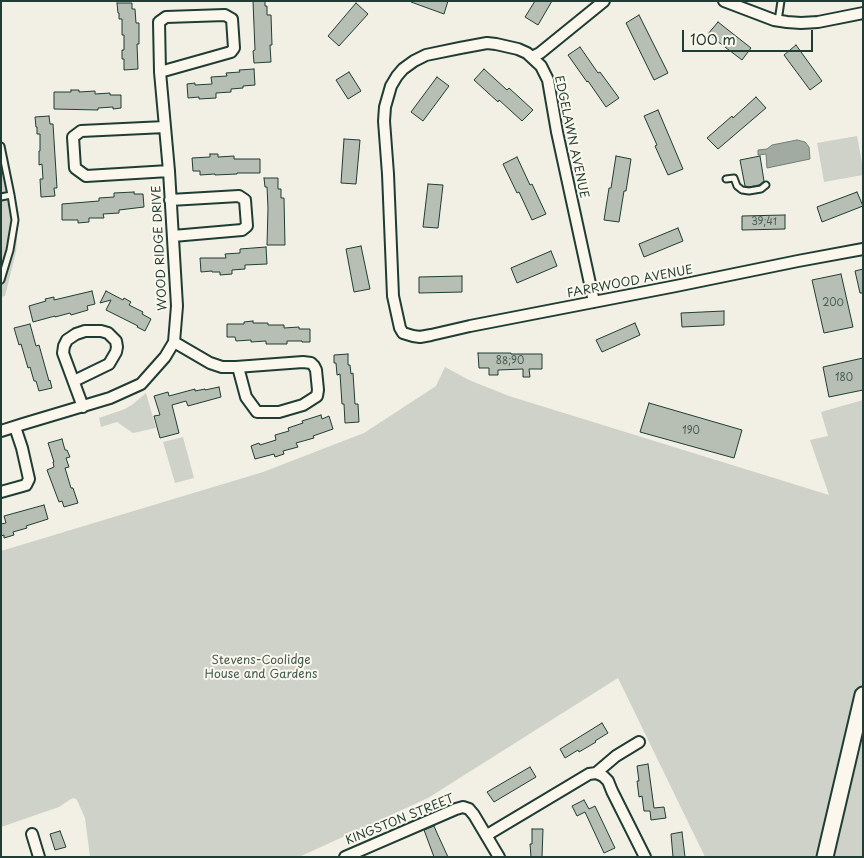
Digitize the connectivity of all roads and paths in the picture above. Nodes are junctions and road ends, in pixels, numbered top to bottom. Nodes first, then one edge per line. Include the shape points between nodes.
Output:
1 (604, 1) edge
2 (724, 1) edge
3 (781, 1) edge
4 (863, 13) edge
5 (778, 21) junction
6 (532, 58) junction
7 (160, 72) junction
8 (165, 127) junction
9 (1, 146) edge
10 (169, 171) junction
11 (726, 180) dead end
12 (766, 185) dead end
13 (11, 195) junction
14 (1, 197) edge
15 (170, 200) junction
16 (173, 236) junction
17 (863, 249) edge
18 (1, 280) edge
19 (594, 302) junction
20 (403, 333) joint
21 (174, 342) junction
22 (238, 367) junction
23 (74, 381) junction
24 (83, 407) junction
25 (15, 427) junction
26 (1, 432) edge
27 (1, 492) edge
28 (863, 696) edge
29 (639, 742) dead end
30 (596, 773) junction
31 (32, 834) dead end
32 (486, 834) junction
33 (38, 857) edge
34 (345, 857) edge
35 (499, 857) edge
36 (645, 857) edge
37 (825, 857) edge

1 - 6 street
2 - 5 street
3 - 5 lane
4 - 5 street via 818,22
6 - 19 street, EDGELAWN AVENUE via 541,66 548,80
6 - 20 street, EDGELAWN AVENUE via 518,49 496,44 460,48 414,61 396,76 391,86 384,121 393,296
7 - 7 street, WOOD RIDGE DRIVE via 159,22 166,17 225,15 232,19 232,52
7 - 8 street, WOOD RIDGE DRIVE
8 - 10 street, WOOD RIDGE DRIVE
8 - 10 street via 81,131 73,137 75,168 86,176
9 - 13 lane
10 - 15 street, WOOD RIDGE DRIVE
11 - 12 lane via 734,178 737,186 749,191
13 - 14 lane
13 - 18 lane via 15,220
15 - 16 street, WOOD RIDGE DRIVE
15 - 16 street via 239,196 245,200 247,226 242,230
16 - 21 street, WOOD RIDGE DRIVE via 177,306
17 - 19 street, FARRWOOD AVENUE
19 - 20 street, FARRWOOD AVENUE via 425,336
21 - 22 street via 210,363
21 - 24 street, WOOD RIDGE DRIVE via 166,357 141,384
22 - 22 street via 311,363 316,370 317,396 303,405 279,412 257,412 246,397
23 - 23 street via 63,353 67,340 85,331 108,333 117,347 109,364
23 - 24 street
24 - 25 street, WOOD RIDGE DRIVE
25 - 26 street, WOOD RIDGE DRIVE
25 - 27 street via 29,478 26,485
28 - 37 main road
29 - 30 street
30 - 32 street via 589,774
30 - 36 street via 608,781
31 - 33 street
32 - 34 street, KINGSTON STREET via 469,808 460,808
32 - 35 street, KINGSTON STREET

